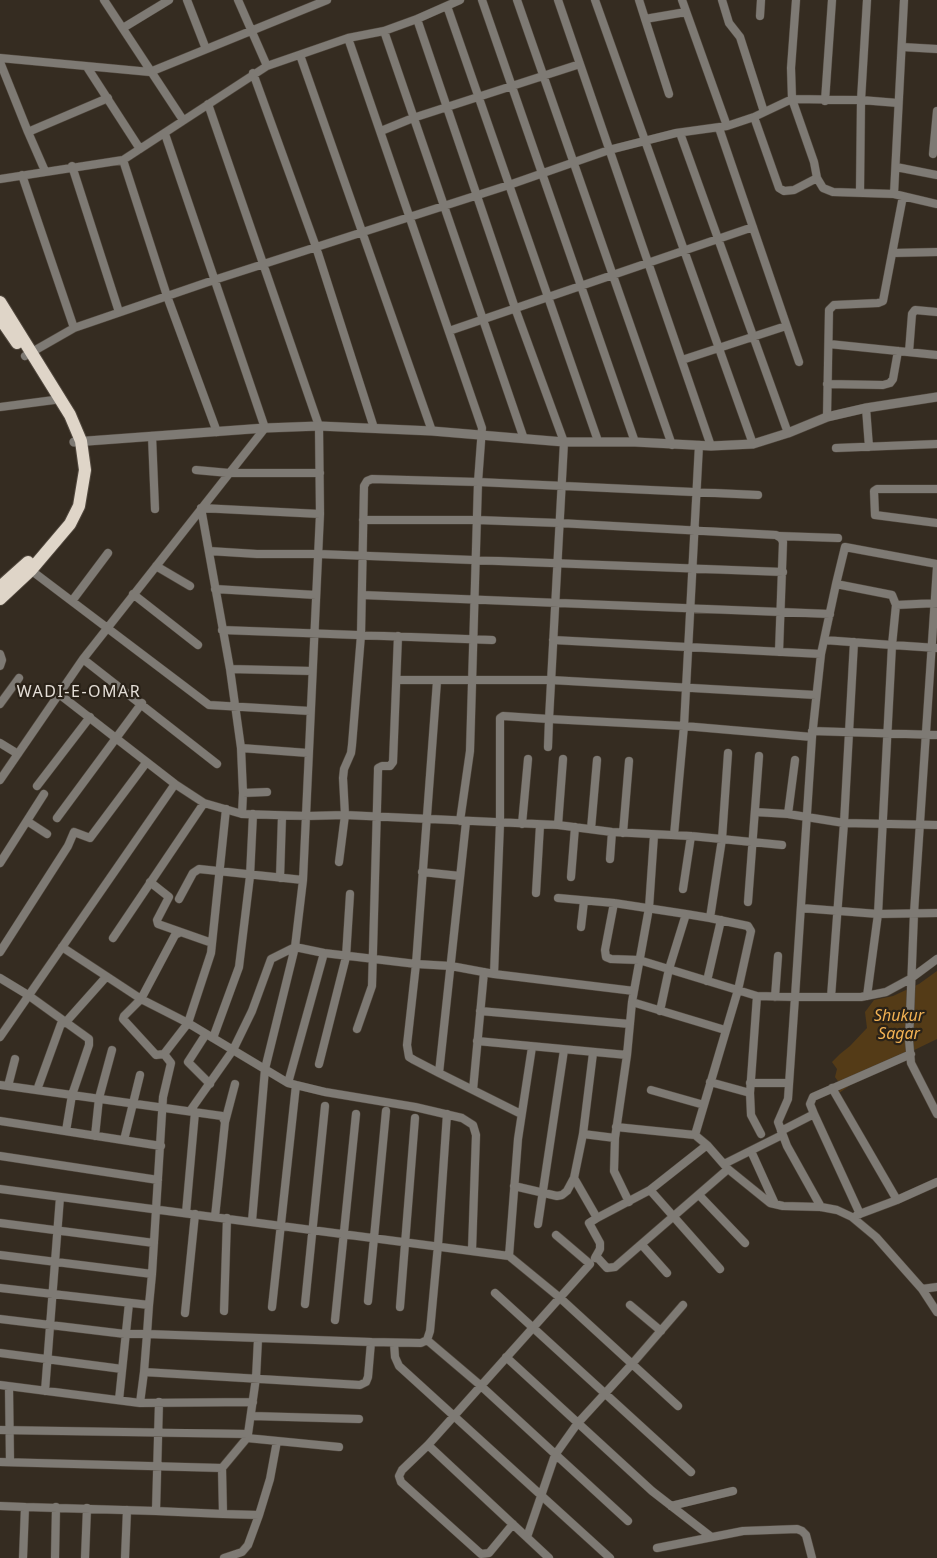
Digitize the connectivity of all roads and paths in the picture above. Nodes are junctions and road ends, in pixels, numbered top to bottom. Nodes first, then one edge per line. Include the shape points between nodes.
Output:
1 (104, 0) edge
2 (169, 0) edge
3 (187, 0) edge
4 (238, 0) edge
5 (297, 0) edge
6 (327, 0) edge
7 (460, 0) edge
8 (482, 0) edge
9 (517, 0) edge
10 (558, 0) edge
11 (595, 0) edge
12 (639, 0) edge
13 (682, 0) edge
14 (722, 0) edge
15 (761, 0) edge
16 (796, 0) edge
17 (832, 0) edge
18 (867, 0) edge
19 (904, 0) edge
20 (447, 6) junction
21 (302, 9) junction
22 (686, 12) junction
23 (760, 15) dead end
24 (417, 19) junction
25 (645, 19) junction
26 (123, 28) junction
27 (251, 30) junction
28 (384, 31) junction
29 (348, 38) junction
30 (902, 47) junction
31 (206, 49) junction
32 (937, 49) edge
33 (300, 55) junction
34 (0, 60) edge
35 (580, 64) junction
36 (267, 66) junction
37 (87, 67) junction
38 (150, 72) junction
39 (253, 73) junction
40 (544, 76) junction
41 (512, 86) junction
42 (669, 94) dead end
43 (478, 97) junction
44 (108, 98) junction
45 (792, 99) junction
46 (861, 100) junction
47 (825, 101) junction
48 (898, 103) junction
49 (208, 104) junction
50 (447, 108) junction
51 (937, 111) edge
52 (764, 112) junction
53 (754, 117) junction
54 (413, 118) junction
55 (183, 120) junction
56 (723, 127) junction
57 (381, 131) junction
58 (28, 132) junction
59 (680, 133) junction
60 (165, 134) junction
61 (646, 140) junction
62 (140, 149) junction
63 (609, 150) junction
64 (933, 154) dead end
65 (123, 160) junction
66 (573, 161) junction
67 (72, 166) junction
68 (896, 167) junction
69 (45, 171) junction
70 (542, 172) junction
71 (22, 175) junction
72 (937, 175) edge
73 (817, 178) junction
74 (0, 179) edge
75 (509, 185) junction
76 (860, 192) junction
77 (894, 194) junction
78 (476, 196) junction
79 (903, 196) junction
80 (937, 204) edge
81 (444, 206) junction
82 (409, 217) junction
83 (753, 227) junction
84 (363, 232) junction
85 (718, 239) junction
86 (316, 247) junction
87 (685, 250) junction
88 (937, 252) edge
89 (893, 253) junction
90 (648, 263) junction
91 (264, 266) junction
92 (613, 275) junction
93 (214, 280) junction
94 (581, 286) junction
95 (167, 296) junction
96 (548, 297) junction
97 (0, 302) edge
98 (515, 308) junction
99 (119, 312) junction
100 (937, 312) edge
101 (0, 318) edge
102 (483, 319) junction
103 (786, 326) junction
104 (74, 328) junction
105 (449, 331) junction
106 (753, 337) junction
107 (829, 344) junction
108 (719, 348) junction
109 (898, 351) junction
110 (909, 352) junction
111 (28, 354) junction
112 (937, 355) edge
113 (682, 360) junction
114 (799, 362) dead end
115 (827, 384) junction
116 (937, 397) edge
117 (54, 400) junction
118 (0, 407) edge
119 (866, 408) junction
120 (827, 417) junction
121 (319, 426) junction
122 (265, 428) junction
123 (374, 428) junction
124 (432, 431) junction
125 (217, 432) junction
126 (788, 433) junction
127 (482, 435) junction
128 (152, 436) junction
129 (524, 439) junction
130 (598, 441) junction
131 (77, 442) junction
132 (564, 442) junction
133 (635, 442) junction
134 (753, 444) junction
135 (937, 444) edge
136 (672, 445) junction
137 (699, 445) junction
138 (711, 446) junction
139 (869, 447) junction
140 (836, 448) dead end
141 (196, 470) dead end
142 (229, 473) junction
143 (320, 473) junction
144 (478, 482) junction
145 (561, 487) junction
146 (937, 489) edge
147 (696, 490) junction
148 (758, 495) dead end
149 (201, 508) junction
150 (155, 509) dead end
151 (320, 514) junction
152 (363, 520) junction
153 (477, 520) junction
154 (559, 523) junction
155 (937, 523) edge
156 (695, 531) junction
157 (778, 536) junction
158 (838, 538) dead end
159 (209, 551) junction
160 (108, 553) dead end
161 (318, 554) junction
162 (363, 555) junction
163 (475, 560) junction
164 (557, 563) junction
165 (156, 566) junction
166 (937, 567) edge
167 (28, 568) junction
168 (692, 568) junction
169 (783, 572) junction
170 (836, 584) junction
171 (190, 586) dead end
172 (0, 587) edge
173 (215, 589) junction
174 (133, 594) junction
175 (315, 595) junction
176 (362, 595) junction
177 (0, 599) edge
178 (475, 600) junction
179 (72, 601) junction
180 (936, 603) edge
181 (555, 604) junction
182 (896, 605) junction
183 (690, 608) junction
184 (780, 612) junction
185 (830, 614) junction
186 (107, 629) junction
187 (222, 630) junction
188 (314, 634) junction
189 (361, 635) junction
190 (398, 636) junction
191 (474, 639) junction
192 (492, 640) dead end
193 (553, 640) junction
194 (824, 640) junction
195 (854, 642) junction
196 (198, 645) dead end
197 (892, 645) junction
198 (687, 647) junction
199 (934, 648) edge
200 (780, 652) junction
201 (0, 654) edge
202 (821, 654) junction
203 (83, 659) junction
204 (0, 666) edge
205 (230, 669) junction
206 (312, 671) junction
207 (19, 678) dead end
208 (398, 680) junction
209 (473, 680) junction
210 (551, 680) junction
211 (436, 681) junction
212 (685, 688) junction
213 (59, 694) junction
214 (816, 695) junction
215 (141, 703) junction
216 (0, 704) edge
217 (235, 706) junction
218 (310, 711) junction
219 (90, 717) junction
220 (549, 719) junction
221 (684, 726) junction
222 (848, 732) junction
223 (812, 734) junction
224 (887, 734) junction
225 (924, 735) junction
226 (937, 735) edge
227 (117, 737) junction
228 (0, 742) edge
229 (548, 747) dead end
230 (241, 748) junction
231 (308, 753) junction
232 (728, 753) dead end
233 (18, 754) junction
234 (759, 756) dead end
235 (528, 759) dead end
236 (563, 759) dead end
237 (597, 760) dead end
238 (795, 760) dead end
239 (629, 761) dead end
240 (146, 763) junction
241 (218, 764) dead end
242 (0, 780) edge
243 (175, 784) junction
244 (37, 786) dead end
245 (267, 792) dead end
246 (243, 793) junction
247 (44, 794) dead end
248 (204, 803) junction
249 (226, 809) junction
250 (755, 812) junction
251 (242, 814) junction
252 (253, 814) junction
253 (788, 814) junction
254 (345, 815) junction
255 (282, 816) junction
256 (307, 816) junction
257 (807, 817) junction
258 (57, 818) dead end
259 (377, 818) junction
260 (426, 818) junction
261 (27, 821) junction
262 (463, 822) junction
263 (500, 823) junction
264 (844, 823) junction
265 (522, 824) junction
266 (920, 824) junction
267 (540, 825) junction
268 (558, 825) junction
269 (882, 825) junction
270 (937, 825) edge
271 (575, 827) junction
272 (591, 829) junction
273 (612, 832) junction
274 (623, 832) junction
275 (47, 834) dead end
276 (654, 835) junction
277 (674, 835) junction
278 (691, 837) junction
279 (722, 839) junction
280 (753, 842) junction
281 (782, 846) dead end
282 (610, 859) dead end
283 (339, 862) dead end
284 (0, 863) edge
285 (219, 871) junction
286 (422, 872) junction
287 (250, 876) junction
288 (460, 876) junction
289 (571, 877) dead end
290 (280, 878) junction
291 (303, 880) junction
292 (150, 882) junction
293 (683, 889) dead end
294 (536, 893) dead end
295 (350, 894) dead end
296 (558, 898) dead end
297 (179, 899) dead end
298 (584, 901) junction
299 (748, 902) dead end
300 (614, 903) junction
301 (648, 908) junction
302 (801, 908) junction
303 (837, 912) junction
304 (914, 913) junction
305 (937, 913) edge
306 (686, 914) junction
307 (878, 914) junction
308 (710, 918) junction
309 (721, 920) junction
310 (580, 927) dead end
311 (179, 933) junction
312 (113, 938) dead end
313 (212, 943) junction
314 (295, 947) junction
315 (62, 948) junction
316 (0, 952) edge
317 (324, 953) junction
318 (778, 956) dead end
319 (346, 957) junction
320 (937, 959) edge
321 (373, 960) junction
322 (639, 960) junction
323 (416, 964) junction
324 (451, 966) junction
325 (669, 969) junction
326 (484, 972) junction
327 (494, 974) junction
328 (106, 977) junction
329 (0, 978) edge
330 (910, 979) junction
331 (707, 981) junction
332 (738, 990) junction
333 (634, 991) junction
334 (28, 995) junction
335 (757, 996) junction
336 (867, 996) junction
337 (775, 997) junction
338 (795, 997) junction
339 (831, 997) junction
340 (141, 999) junction
341 (632, 1002) junction
342 (480, 1011) junction
343 (660, 1011) junction
344 (63, 1022) junction
345 (188, 1023) junction
346 (630, 1024) junction
347 (357, 1029) dead end
348 (725, 1030) junction
349 (210, 1036) junction
350 (0, 1037) edge
351 (477, 1041) junction
352 (532, 1047) junction
353 (112, 1050) dead end
354 (233, 1050) junction
355 (564, 1050) junction
356 (592, 1053) junction
357 (911, 1053) junction
358 (164, 1054) junction
359 (627, 1055) junction
360 (15, 1059) dead end
361 (319, 1064) dead end
362 (265, 1069) junction
363 (439, 1073) junction
364 (140, 1076) dead end
365 (710, 1082) junction
366 (750, 1083) junction
367 (789, 1083) junction
368 (210, 1084) junction
369 (235, 1084) dead end
370 (292, 1084) junction
371 (4, 1085) edge
372 (832, 1088) junction
373 (37, 1090) junction
374 (473, 1090) junction
375 (651, 1090) dead end
376 (750, 1094) junction
377 (72, 1095) junction
378 (99, 1098) junction
379 (132, 1103) junction
380 (704, 1105) junction
381 (325, 1106) dead end
382 (162, 1108) junction
383 (386, 1111) dead end
384 (193, 1112) junction
385 (356, 1114) dead end
386 (447, 1114) junction
387 (521, 1114) junction
388 (814, 1114) junction
389 (937, 1114) edge
390 (415, 1118) dead end
391 (0, 1121) edge
392 (225, 1122) junction
393 (616, 1127) junction
394 (66, 1131) junction
395 (781, 1133) junction
396 (583, 1134) junction
397 (695, 1134) junction
398 (761, 1134) dead end
399 (95, 1136) junction
400 (615, 1138) junction
401 (124, 1140) junction
402 (707, 1145) junction
403 (161, 1146) junction
404 (751, 1151) junction
405 (0, 1156) edge
406 (726, 1167) junction
407 (574, 1178) junction
408 (158, 1180) junction
409 (937, 1182) edge
410 (514, 1186) junction
411 (0, 1190) edge
412 (650, 1190) junction
413 (543, 1193) junction
414 (699, 1195) junction
415 (60, 1197) junction
416 (897, 1200) junction
417 (629, 1202) junction
418 (775, 1204) junction
419 (821, 1207) junction
420 (156, 1209) junction
421 (190, 1214) junction
422 (856, 1215) junction
423 (215, 1217) junction
424 (673, 1217) junction
425 (227, 1218) junction
426 (597, 1218) junction
427 (252, 1221) junction
428 (0, 1223) edge
429 (538, 1224) dead end
430 (282, 1225) junction
431 (312, 1229) junction
432 (58, 1230) junction
433 (345, 1233) junction
434 (556, 1235) dead end
435 (373, 1237) junction
436 (405, 1241) junction
437 (154, 1243) junction
438 (745, 1243) dead end
439 (438, 1245) junction
440 (642, 1245) junction
441 (471, 1250) junction
442 (0, 1255) edge
443 (509, 1256) junction
444 (596, 1256) junction
445 (56, 1262) junction
446 (590, 1264) junction
447 (720, 1269) dead end
448 (668, 1273) dead end
449 (152, 1274) junction
450 (937, 1287) edge
451 (0, 1288) edge
452 (922, 1289) junction
453 (495, 1293) dead end
454 (54, 1294) junction
455 (559, 1298) junction
456 (368, 1301) dead end
457 (129, 1303) junction
458 (149, 1305) junction
459 (305, 1305) dead end
460 (630, 1305) dead end
461 (683, 1305) dead end
462 (272, 1307) dead end
463 (400, 1307) dead end
464 (224, 1311) dead end
465 (937, 1312) edge
466 (185, 1313) dead end
467 (0, 1319) edge
468 (335, 1320) dead end
469 (52, 1326) junction
470 (534, 1327) junction
471 (661, 1331) junction
472 (125, 1334) junction
473 (147, 1334) junction
474 (258, 1339) junction
475 (427, 1340) junction
476 (370, 1342) junction
477 (394, 1343) junction
478 (0, 1353) edge
479 (506, 1357) junction
480 (47, 1360) junction
481 (632, 1364) junction
482 (122, 1369) junction
483 (144, 1372) junction
484 (256, 1378) junction
485 (0, 1385) edge
486 (480, 1385) junction
487 (9, 1386) junction
488 (45, 1392) junction
489 (606, 1394) junction
490 (119, 1400) junction
491 (159, 1402) junction
492 (253, 1402) junction
493 (140, 1403) junction
494 (678, 1406) dead end
495 (454, 1415) junction
496 (252, 1416) junction
497 (359, 1419) dead end
498 (577, 1424) junction
499 (0, 1430) edge
500 (9, 1430) junction
501 (158, 1433) junction
502 (248, 1436) junction
503 (277, 1441) junction
504 (428, 1445) junction
505 (339, 1447) dead end
506 (555, 1455) junction
507 (0, 1462) edge
508 (10, 1462) junction
509 (157, 1466) junction
510 (222, 1468) junction
511 (691, 1472) dead end
512 (733, 1491) dead end
513 (542, 1496) junction
514 (0, 1506) edge
515 (671, 1506) junction
516 (56, 1507) junction
517 (25, 1508) junction
518 (87, 1508) junction
519 (127, 1509) junction
520 (156, 1511) junction
521 (223, 1514) junction
522 (259, 1515) junction
523 (628, 1521) dead end
524 (513, 1524) junction
525 (710, 1536) junction
526 (527, 1537) junction
527 (657, 1548) dead end
528 (23, 1558) edge
529 (55, 1558) edge
530 (85, 1558) edge
531 (125, 1558) edge
532 (224, 1558) edge
533 (549, 1558) edge
534 (610, 1558) edge
535 (812, 1558) edge

1 - 26 street
2 - 26 street
3 - 31 street
4 - 27 street
5 - 21 street
6 - 21 street
7 - 20 street
8 - 41 street
9 - 40 street
10 - 35 street
11 - 61 street
12 - 25 street
13 - 22 street
14 - 52 street via 725,15 740,37
15 - 23 street
16 - 45 street
17 - 47 street
18 - 46 street
19 - 30 street
20 - 24 street
20 - 43 street
21 - 27 street
22 - 25 street
22 - 56 street
24 - 28 street
24 - 50 street
25 - 42 street
26 - 38 street
27 - 31 street
27 - 36 street
28 - 29 street
28 - 54 street
29 - 33 street
29 - 57 street
30 - 32 street
30 - 48 street
31 - 38 street
33 - 36 street
33 - 84 street
34 - 37 street
34 - 58 street
35 - 40 street
35 - 63 street
36 - 39 street
37 - 38 street
37 - 44 street
38 - 55 street
39 - 49 street
39 - 86 street
40 - 41 street
40 - 66 street
41 - 43 street
41 - 70 street
43 - 50 street
43 - 75 street
44 - 58 street
44 - 62 street
45 - 47 street
45 - 52 street
45 - 73 street
46 - 47 street
46 - 48 street
46 - 76 street
48 - 68 street
49 - 55 street
49 - 91 street
50 - 54 street
50 - 78 street
51 - 64 street
52 - 53 street
53 - 56 street
53 - 73 street via 779,188 794,190
54 - 57 street
54 - 81 street
55 - 60 street
56 - 59 street
56 - 83 street
57 - 82 street
58 - 69 street
59 - 61 street
59 - 85 street
60 - 62 street
60 - 93 street
61 - 63 street
61 - 87 street
62 - 65 street
63 - 66 street
63 - 90 street
65 - 67 street
65 - 95 street
66 - 70 street
66 - 92 street
67 - 69 street
67 - 99 street
68 - 72 street
68 - 77 street
69 - 71 street
70 - 75 street
70 - 94 street
71 - 74 street
71 - 104 street
73 - 76 street via 823,188 833,192
75 - 78 street
75 - 96 street
76 - 77 street
77 - 79 street
78 - 81 street
78 - 98 street
79 - 80 street
79 - 89 street
81 - 82 street
81 - 102 street
82 - 84 street
82 - 105 street
83 - 85 street
83 - 103 street
84 - 86 street
84 - 124 street
85 - 87 street
85 - 106 street
86 - 91 street
86 - 123 street
87 - 90 street
87 - 108 street
88 - 89 street
89 - 107 street via 883,301 831,306
90 - 92 street
90 - 113 street
91 - 93 street
91 - 121 street
92 - 94 street
92 - 136 street
93 - 95 street
93 - 122 street
94 - 96 street
94 - 133 street
95 - 99 street
95 - 125 street
96 - 98 street
96 - 130 street
97 - 111 highway
98 - 102 street
98 - 132 street
99 - 104 street
100 - 110 street via 915,310 912,314
101 - 111 highway
102 - 105 street
102 - 129 street
103 - 106 street
103 - 114 street
104 - 111 street
105 - 127 street
106 - 108 street
106 - 126 street
107 - 109 street
107 - 115 street
108 - 113 street
108 - 134 street
109 - 110 street
109 - 115 street via 890,383
110 - 112 street
111 - 117 highway
111 - 131 highway via 61,398
113 - 138 street
115 - 120 street
116 - 119 street
117 - 118 street
117 - 131 highway
119 - 120 street
119 - 139 street
120 - 126 street
121 - 122 street
121 - 123 street
121 - 143 street
122 - 125 street
122 - 142 street
123 - 124 street
124 - 127 street
125 - 128 street
126 - 134 street
127 - 129 street
127 - 144 street
128 - 131 street
128 - 150 street
129 - 132 street
130 - 132 street
130 - 133 street
131 - 167 highway via 75,495 67,517
132 - 145 street
133 - 136 street
134 - 138 street
135 - 139 street
136 - 137 street
137 - 138 street
137 - 147 street
139 - 140 street
141 - 142 street
142 - 143 street
142 - 149 street
143 - 151 street
144 - 145 street
144 - 152 street via 372,479 364,486
144 - 153 street
145 - 147 street
145 - 154 street
146 - 155 street via 874,492 876,515
147 - 148 street
147 - 156 street
149 - 151 street
149 - 159 street
149 - 165 street
151 - 161 street
152 - 153 street
152 - 162 street
153 - 154 street
153 - 163 street
154 - 156 street
154 - 164 street
156 - 157 street
156 - 168 street
157 - 158 street
157 - 169 street via 783,542
159 - 161 street
159 - 173 street
160 - 179 street
161 - 162 street
161 - 175 street
162 - 163 street
162 - 176 street
163 - 164 street
163 - 178 street
164 - 168 street
164 - 181 street
165 - 171 street
165 - 174 street
166 - 170 street via 845,547
166 - 180 street
167 - 172 highway
167 - 177 highway
167 - 179 street
168 - 169 street
168 - 183 street
169 - 184 street
170 - 182 street via 892,596
170 - 185 street
173 - 175 street
173 - 187 street
174 - 186 street
174 - 196 street
175 - 188 street
176 - 178 street
176 - 189 street
178 - 181 street
178 - 191 street
179 - 186 street
180 - 182 street
180 - 199 street
181 - 183 street
181 - 193 street
182 - 197 street
183 - 184 street
183 - 198 street
184 - 185 street
184 - 200 street
185 - 194 street
186 - 203 street
186 - 217 street via 209,705
187 - 188 street
187 - 205 street
188 - 189 street
188 - 206 street
189 - 190 street
189 - 254 street via 351,753 343,778
190 - 191 street
190 - 208 street
191 - 192 street
191 - 209 street
193 - 198 street
193 - 210 street
194 - 195 street
194 - 202 street
195 - 197 street
195 - 222 street
197 - 199 street
197 - 224 street
198 - 200 street
198 - 212 street
199 - 225 street
200 - 202 street
201 - 204 street
202 - 214 street
203 - 213 street
203 - 215 street
205 - 206 street
205 - 217 street
206 - 218 street
207 - 216 street
208 - 211 street
208 - 259 street via 393,762 378,768
209 - 210 street
209 - 211 street
209 - 262 street
210 - 212 street
210 - 220 street
211 - 260 street
212 - 214 street
212 - 221 street
213 - 219 street
213 - 233 street
214 - 223 street
215 - 227 street
215 - 241 street
217 - 218 street
217 - 230 street
218 - 231 street
219 - 227 street
219 - 244 street
220 - 221 street
220 - 229 street
220 - 263 street via 500,718
221 - 223 street
221 - 277 street
222 - 223 street
222 - 224 street
222 - 264 street
223 - 257 street
224 - 225 street
224 - 269 street
225 - 226 street
225 - 266 street
227 - 240 street
227 - 258 street
228 - 233 street
230 - 231 street
230 - 246 street
231 - 256 street
232 - 279 street
233 - 242 street
234 - 250 street
235 - 265 street
236 - 268 street
237 - 272 street
238 - 253 street
239 - 274 street
240 - 243 street
240 - 316 street via 90,838 74,832
243 - 248 street
243 - 315 street
245 - 246 street
246 - 251 street
247 - 261 street
248 - 249 street
248 - 292 street
249 - 251 street
249 - 285 street
250 - 253 street
250 - 280 street
251 - 252 street
252 - 255 street
252 - 287 street
253 - 257 street
254 - 256 street
254 - 259 street
254 - 283 street
255 - 256 street
255 - 290 street
256 - 291 street
257 - 264 street
257 - 302 street
259 - 260 street
259 - 321 street
260 - 262 street
260 - 286 street
261 - 275 street
261 - 284 street
262 - 263 street
262 - 288 street
263 - 265 street
263 - 327 street
264 - 269 street
264 - 303 street
265 - 267 street
266 - 269 street
266 - 270 street
266 - 304 street
267 - 268 street
267 - 294 street
268 - 271 street
269 - 307 street
271 - 272 street
271 - 289 street
272 - 273 street
273 - 274 street
273 - 282 street
274 - 276 street
276 - 277 street
276 - 301 street
277 - 278 street
278 - 279 street
278 - 293 street
279 - 280 street
279 - 308 street
280 - 281 street
280 - 299 street
285 - 287 street
285 - 297 street via 199,869 193,873
285 - 313 street
286 - 288 street
286 - 323 street
287 - 290 street
287 - 349 street via 239,967
288 - 324 street
290 - 291 street
291 - 314 street
292 - 311 street via 169,897 157,923
292 - 312 street
295 - 319 street
296 - 298 street
298 - 300 street
298 - 310 street
300 - 301 street
300 - 322 street via 606,957
301 - 306 street
301 - 322 street
302 - 303 street
302 - 338 street
303 - 307 street
303 - 339 street
304 - 305 street
304 - 307 street
304 - 330 street
306 - 308 street
306 - 325 street
307 - 336 street
308 - 309 street
309 - 331 street
309 - 332 street via 748,926 751,931
311 - 313 street
311 - 340 street
313 - 345 street
314 - 317 street
314 - 354 street via 271,959
314 - 362 street
315 - 328 street
315 - 334 street
317 - 319 street
317 - 370 street
318 - 337 street
319 - 321 street
319 - 361 street
320 - 330 street
321 - 323 street
321 - 347 street via 372,986
322 - 325 street
322 - 333 street
323 - 324 street
323 - 363 street via 408,1052 414,1060
324 - 326 street
324 - 363 street
325 - 331 street
325 - 343 street
326 - 327 street
326 - 342 street
327 - 333 street
328 - 340 street
328 - 344 street
329 - 334 street
330 - 336 street via 886,992
330 - 357 street
331 - 332 street
332 - 335 street
332 - 348 street
333 - 341 street
334 - 344 street
334 - 350 street
335 - 337 street
335 - 366 street
336 - 339 street
337 - 338 street
338 - 339 street
338 - 367 street
340 - 345 street
340 - 358 street via 123,1019 156,1055
341 - 343 street
341 - 346 street
342 - 346 street
342 - 351 street
343 - 348 street
344 - 373 street
344 - 377 street via 89,1040
345 - 349 street
345 - 358 street
346 - 359 street
348 - 365 street
349 - 354 street
349 - 368 street via 188,1062
351 - 352 street
351 - 374 street
352 - 355 street
352 - 387 street
353 - 378 street
354 - 362 street
354 - 368 street
355 - 356 street
355 - 413 street
356 - 359 street
356 - 396 street
357 - 372 street
357 - 389 street via 911,1063
358 - 382 street via 171,1063
359 - 393 street
360 - 371 street
362 - 370 street
362 - 427 street
363 - 374 street
364 - 379 street
365 - 376 street
365 - 380 street
366 - 367 street
366 - 376 street
367 - 395 street via 788,1099 778,1122
368 - 384 street
369 - 392 street
370 - 386 street
370 - 430 street
371 - 373 street
372 - 388 street via 811,1100
372 - 416 street
373 - 377 street
374 - 387 street
375 - 380 street
376 - 398 street via 752,1119
377 - 378 street
377 - 394 street
378 - 379 street
378 - 399 street
379 - 382 street
379 - 401 street
380 - 397 street
381 - 431 street
382 - 384 street
382 - 403 street
383 - 435 street
384 - 392 street via 222,1116
384 - 421 street
385 - 433 street
386 - 439 street
386 - 441 street via 472,1125 476,1136
387 - 410 street
388 - 395 street
388 - 422 street
390 - 436 street
391 - 394 street
392 - 423 street
393 - 397 street
393 - 400 street
394 - 399 street
395 - 404 street
395 - 419 street
396 - 400 street
396 - 407 street
397 - 402 street
399 - 401 street
400 - 417 street via 614,1171
401 - 403 street
402 - 406 street
402 - 412 street
403 - 408 street
404 - 406 street
404 - 418 street
405 - 408 street
406 - 414 street
406 - 418 street
407 - 413 street via 562,1195
407 - 426 street
408 - 420 street
409 - 416 street
410 - 413 street
410 - 443 street
411 - 415 street
412 - 417 street
412 - 424 street
413 - 429 street
414 - 424 street
414 - 438 street
415 - 420 street
415 - 432 street
416 - 422 street
417 - 426 street
418 - 419 street
419 - 422 street
420 - 421 street
420 - 437 street
421 - 423 street
421 - 466 street
422 - 452 street
423 - 425 street
424 - 440 street
424 - 447 street
425 - 427 street
425 - 464 street
426 - 444 street via 589,1223 600,1243
427 - 430 street
428 - 432 street
430 - 431 street
430 - 462 street
431 - 433 street
431 - 459 street
432 - 437 street
432 - 445 street
433 - 435 street
433 - 468 street
434 - 446 street
435 - 436 street
435 - 456 street
436 - 439 street
436 - 463 street
437 - 449 street
439 - 441 street
439 - 475 street
440 - 444 street via 611,1269
440 - 448 street
441 - 443 street
442 - 445 street
443 - 455 street
444 - 446 street
445 - 449 street
445 - 454 street
446 - 455 street
449 - 458 street
450 - 452 street
451 - 454 street
452 - 465 street
453 - 470 street
454 - 457 street
454 - 469 street
455 - 470 street
455 - 481 street
457 - 458 street
457 - 472 street
458 - 473 street
460 - 471 street
461 - 471 street
467 - 469 street
469 - 472 street
469 - 480 street
470 - 479 street
470 - 489 street
471 - 481 street
472 - 473 street
472 - 482 street
473 - 474 street
473 - 483 street
474 - 476 street
474 - 484 street
475 - 477 street
475 - 486 street
476 - 477 street
476 - 484 street via 368,1377 360,1384
477 - 495 street via 399,1366
478 - 480 street
479 - 486 street
479 - 498 street
480 - 482 street
480 - 488 street
481 - 489 street
481 - 494 street
482 - 490 street
483 - 484 street
483 - 493 street
484 - 492 street
485 - 487 street
486 - 495 street
486 - 506 street
487 - 488 street
487 - 500 street
488 - 490 street
489 - 498 street
489 - 511 street
490 - 493 street
491 - 492 street
491 - 493 street
491 - 501 street
492 - 496 street
495 - 504 street
495 - 513 street
496 - 497 street
496 - 502 street
498 - 506 street
498 - 515 street
499 - 500 street
500 - 501 street
500 - 508 street
501 - 502 street
501 - 509 street
502 - 503 street
502 - 510 street
503 - 505 street
503 - 522 street
504 - 524 street
504 - 524 street via 402,1470 401,1482 481,1554 489,1553
506 - 513 street
506 - 523 street
507 - 508 street
508 - 509 street
509 - 510 street
509 - 520 street
510 - 521 street
512 - 515 street
513 - 526 street
513 - 534 street
514 - 517 street
515 - 525 street
516 - 517 street
516 - 518 street
516 - 529 street
517 - 528 street
518 - 519 street
518 - 530 street
519 - 520 street
519 - 531 street
520 - 521 street
521 - 522 street
522 - 532 street via 248,1545 242,1552
524 - 526 street
525 - 527 street
525 - 535 street via 797,1529 806,1535
526 - 533 street

